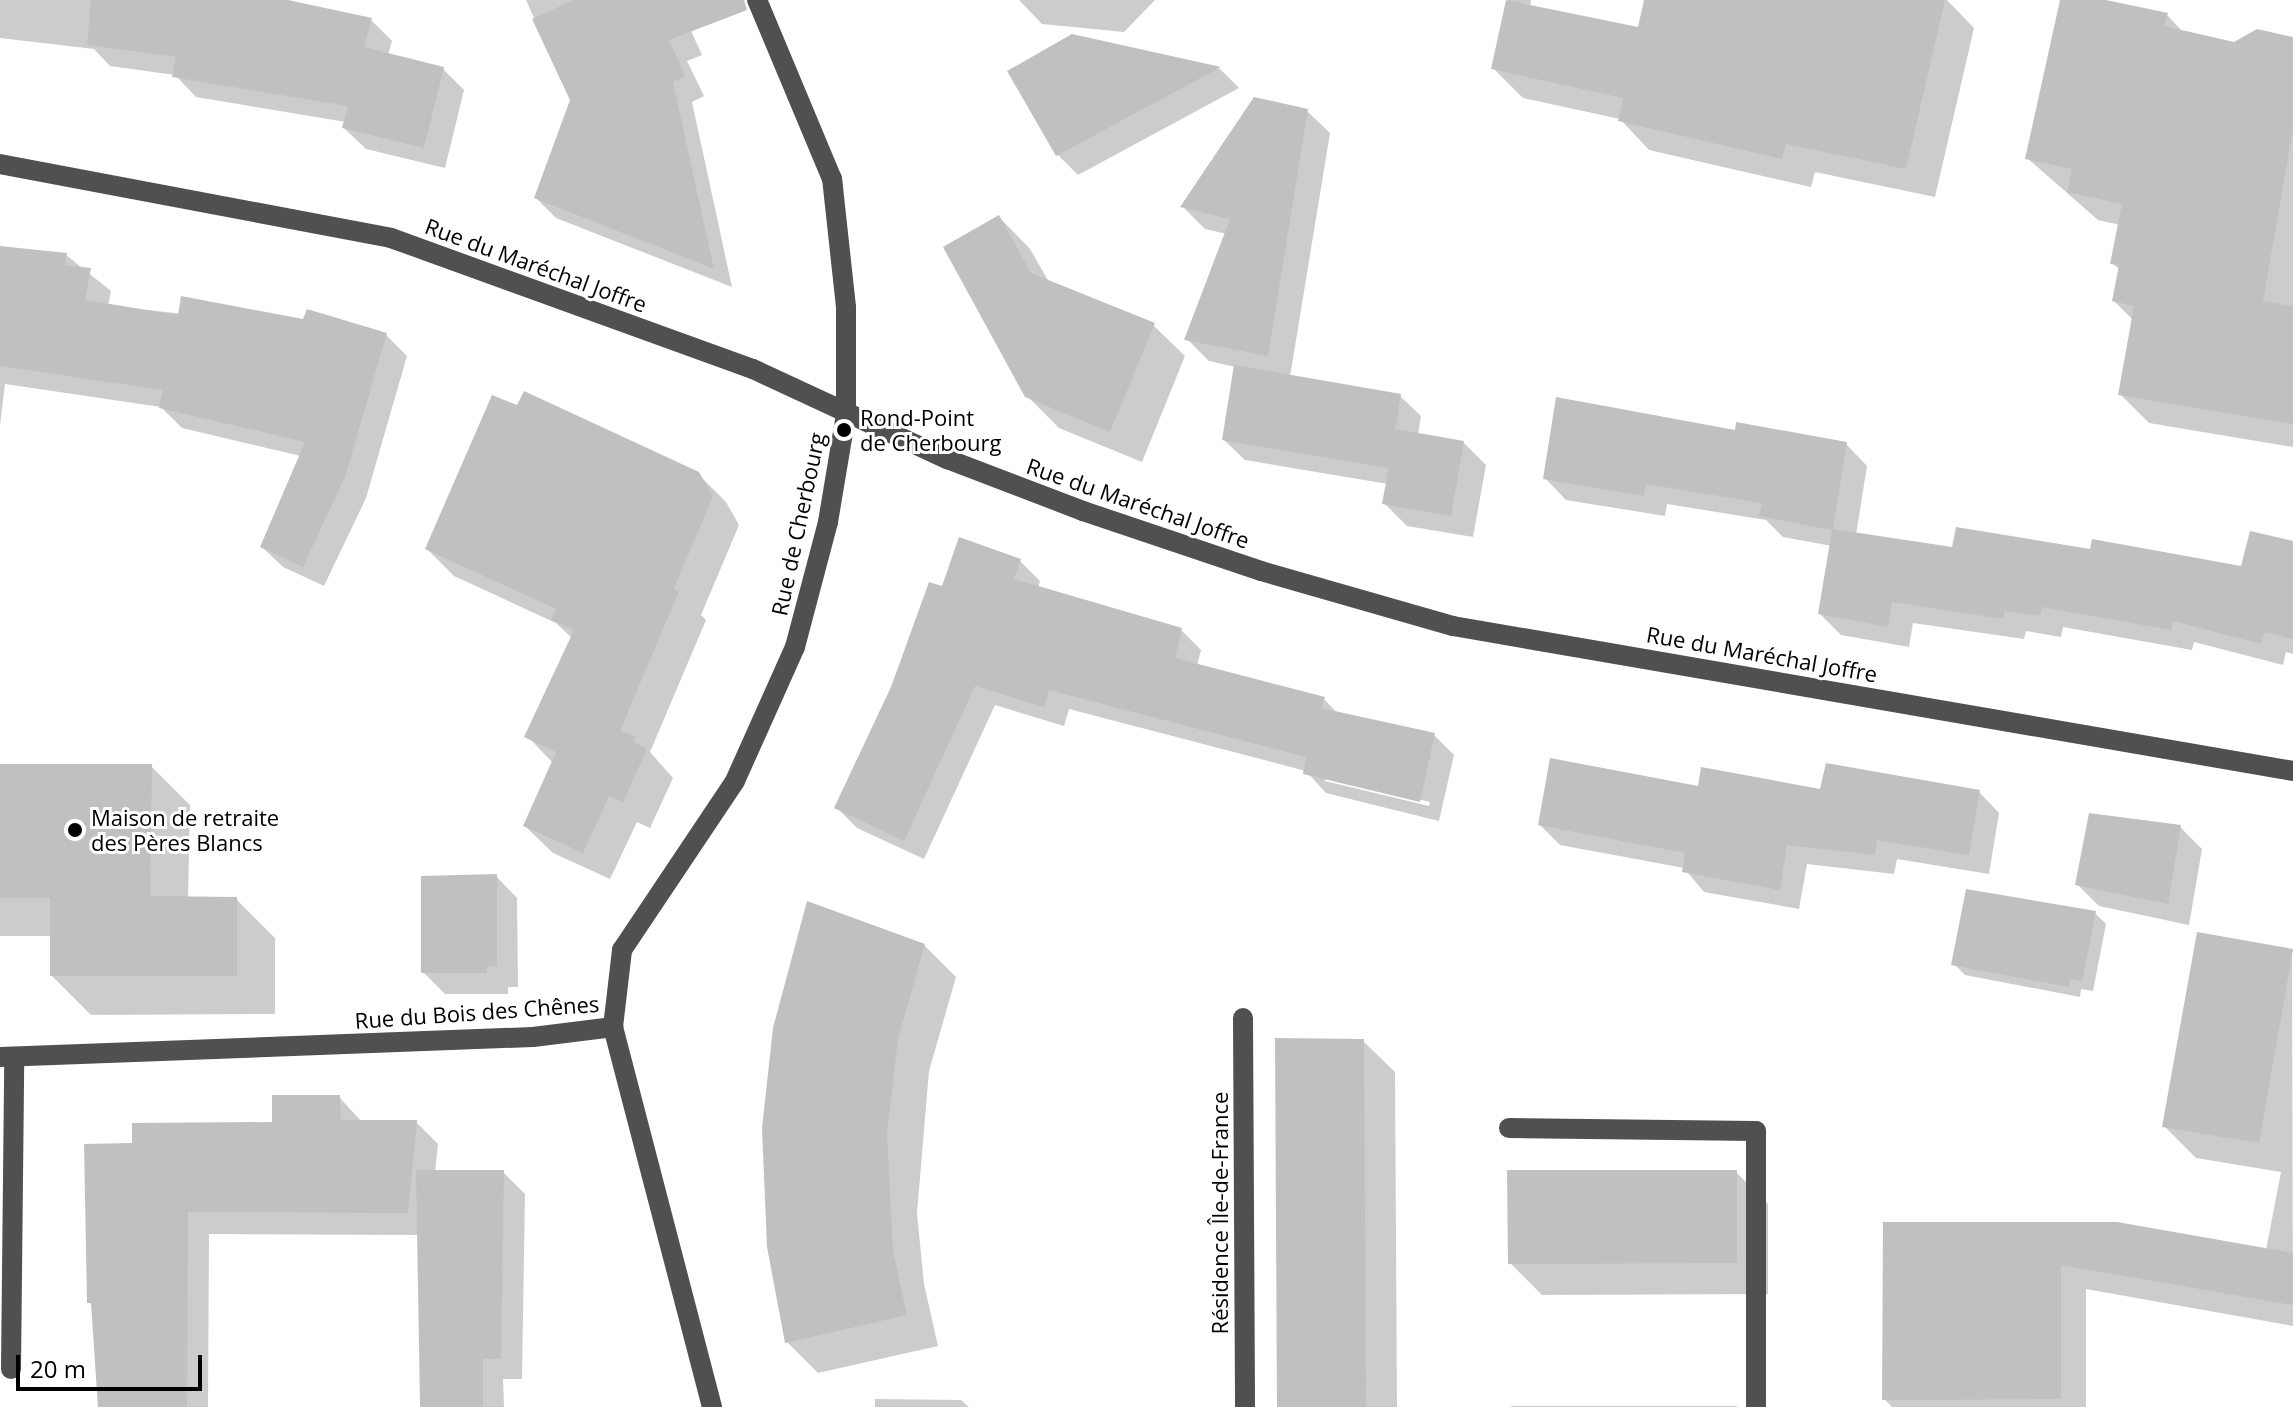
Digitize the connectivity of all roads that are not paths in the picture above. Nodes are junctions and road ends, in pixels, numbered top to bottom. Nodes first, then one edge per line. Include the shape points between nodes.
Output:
1 (757, 0) edge
2 (0, 164) edge
3 (846, 415) junction
4 (2293, 771) edge
5 (1243, 1018) dead end
6 (613, 1027) junction
7 (7, 1057) edge
8 (1509, 1128) dead end
9 (11, 1369) dead end
10 (712, 1407) edge
11 (1245, 1407) edge
12 (1756, 1407) edge

1 - 3 street, Rue de Cherbourg via 832,179 846,307
2 - 3 street, Rue du Maréchal Joffre via 391,238 753,369
3 - 4 street, Rue du Maréchal Joffre via 1083,511 1261,571 1453,626
3 - 6 street, Rue de Cherbourg via 828,522 795,647 735,781 622,950
5 - 11 street, Résidence Île-de-France
6 - 7 street, Rue du Bois des Chênes via 533,1037
6 - 10 street, Rue du Bois des Chênes
7 - 9 street
8 - 12 street via 1756,1131

